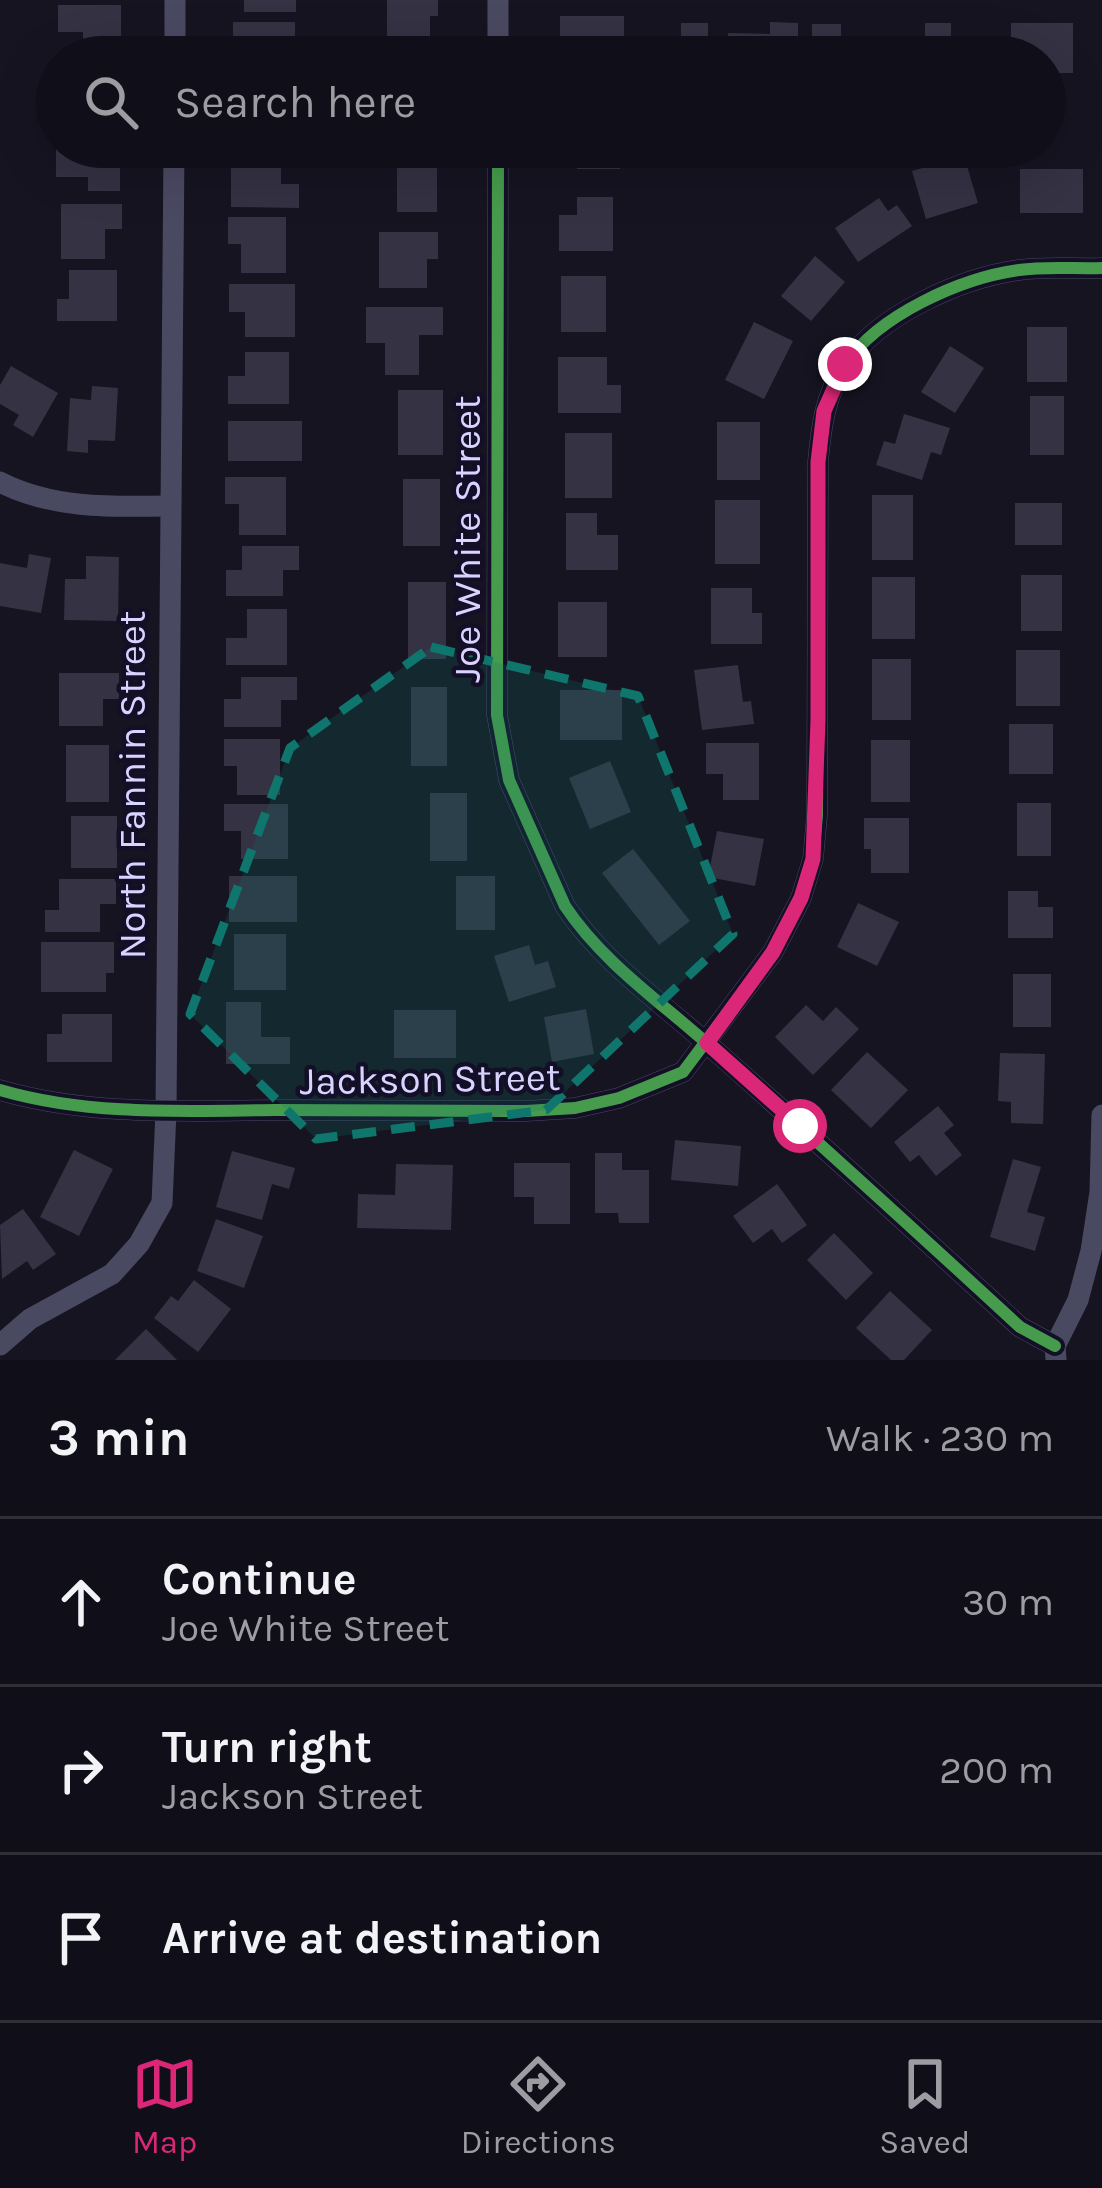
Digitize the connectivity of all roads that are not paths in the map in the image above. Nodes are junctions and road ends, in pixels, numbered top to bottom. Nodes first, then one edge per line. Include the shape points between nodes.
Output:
1 (175, 0) edge
2 (498, 0) edge
3 (175, 36) edge
4 (498, 36) edge
5 (174, 168) edge
6 (498, 168) edge
7 (1102, 268) edge
8 (0, 482) edge
9 (170, 506) junction
10 (707, 1043) junction
11 (0, 1090) edge
12 (166, 1111) junction
13 (1102, 1115) edge
14 (0, 1345) edge
15 (1056, 1353) edge

1 - 3 street
2 - 4 street
5 - 9 street, North Fannin Street
6 - 10 street, Joe White Street via 497,715 506,768 576,923
7 - 10 street, Jackson Street via 1024,269 948,291 862,344 833,386 818,462 813,859 773,952
8 - 9 street via 62,502
9 - 12 street, North Fannin Street
10 - 12 street, Jackson Street via 683,1072 575,1108
10 - 15 street, Joe White Street
11 - 12 street, Jackson Street via 78,1107
12 - 14 street, North Fannin Street via 162,1203 139,1244 112,1274
13 - 15 street via 1091,1250

